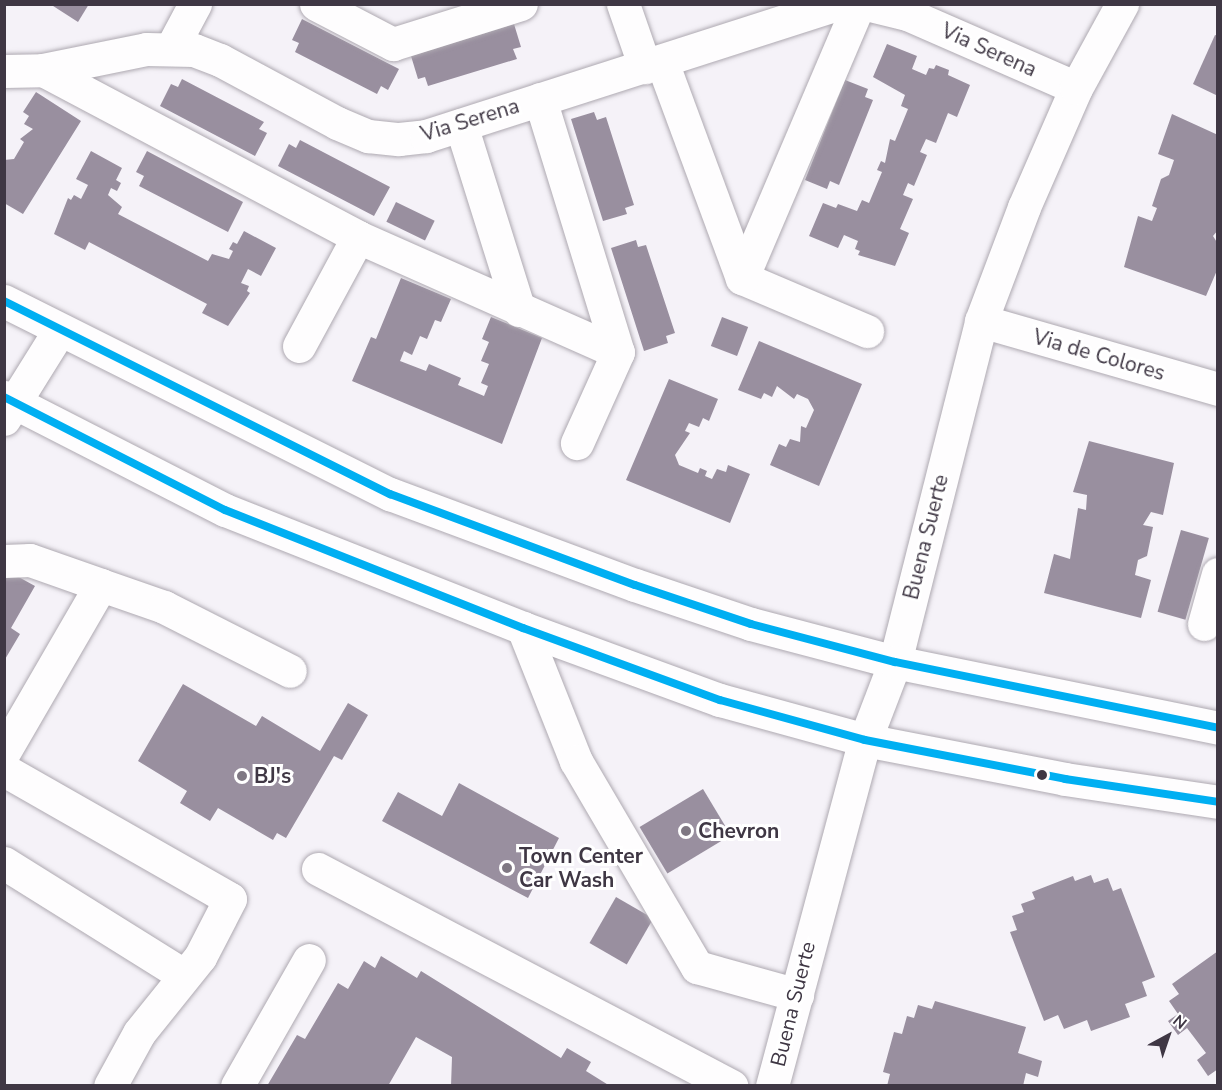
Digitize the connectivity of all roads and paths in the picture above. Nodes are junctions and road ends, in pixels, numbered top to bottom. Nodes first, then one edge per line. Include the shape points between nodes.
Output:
1 (195, 4) edge
2 (316, 4) edge
3 (521, 4) edge
4 (623, 4) edge
5 (836, 4) edge
6 (1122, 4) edge
7 (872, 5) edge
8 (172, 47) junction
9 (653, 65) junction
10 (43, 70) junction
11 (4, 71) edge
12 (1076, 88) junction
13 (540, 99) junction
14 (461, 125) junction
15 (358, 237) junction
16 (742, 278) junction
17 (7, 309) edge
18 (519, 310) junction
19 (981, 321) junction
20 (59, 331) junction
21 (867, 331) dead end
22 (299, 346) dead end
23 (618, 351) junction
24 (1218, 389) edge
25 (8, 406) edge
26 (577, 443) dead end
27 (4, 561) edge
28 (1218, 574) edge
29 (100, 585) junction
30 (1204, 624) dead end
31 (523, 628) junction
32 (895, 662) junction
33 (290, 671) dead end
34 (1218, 728) edge
35 (865, 740) junction
36 (4, 752) edge
37 (4, 770) edge
38 (1218, 802) edge
39 (4, 863) edge
40 (318, 869) dead end
41 (309, 960) dead end
42 (183, 975) junction
43 (797, 995) junction
44 (110, 1086) edge
45 (237, 1086) edge
46 (731, 1086) edge
47 (772, 1086) edge

1 - 8 street
2 - 3 street via 393,44
4 - 9 street
5 - 9 street, Via Serena
6 - 12 street, Buena Suerte
7 - 12 street, Via Serena via 907,14
7 - 16 street
8 - 10 street, Via Serena
8 - 14 street, Via Serena via 220,60 336,123 369,136 426,136
9 - 13 street, Via Serena
9 - 16 street
10 - 11 street, Via Serena
10 - 15 street
12 - 19 street, Buena Suerte via 1024,207
13 - 14 street, Via Serena
13 - 23 street
14 - 18 street
15 - 18 street
15 - 22 street
16 - 21 street
17 - 20 street
18 - 23 street
19 - 24 street, Via de Colores
19 - 32 street, Buena Suerte
20 - 25 street
20 - 32 street via 390,494 751,624
23 - 26 street
25 - 31 street via 225,510
27 - 29 street via 30,560 63,568
28 - 30 street
29 - 33 street via 164,607
29 - 36 street
31 - 35 street via 720,700
31 - 43 street via 576,761 697,967
32 - 34 street
32 - 35 street, Buena Suerte
35 - 38 street
35 - 43 street, Buena Suerte via 817,907
37 - 42 street via 230,899 200,957
39 - 42 street
40 - 46 street
41 - 45 street
42 - 44 street via 139,1033
43 - 47 street, Buena Suerte

